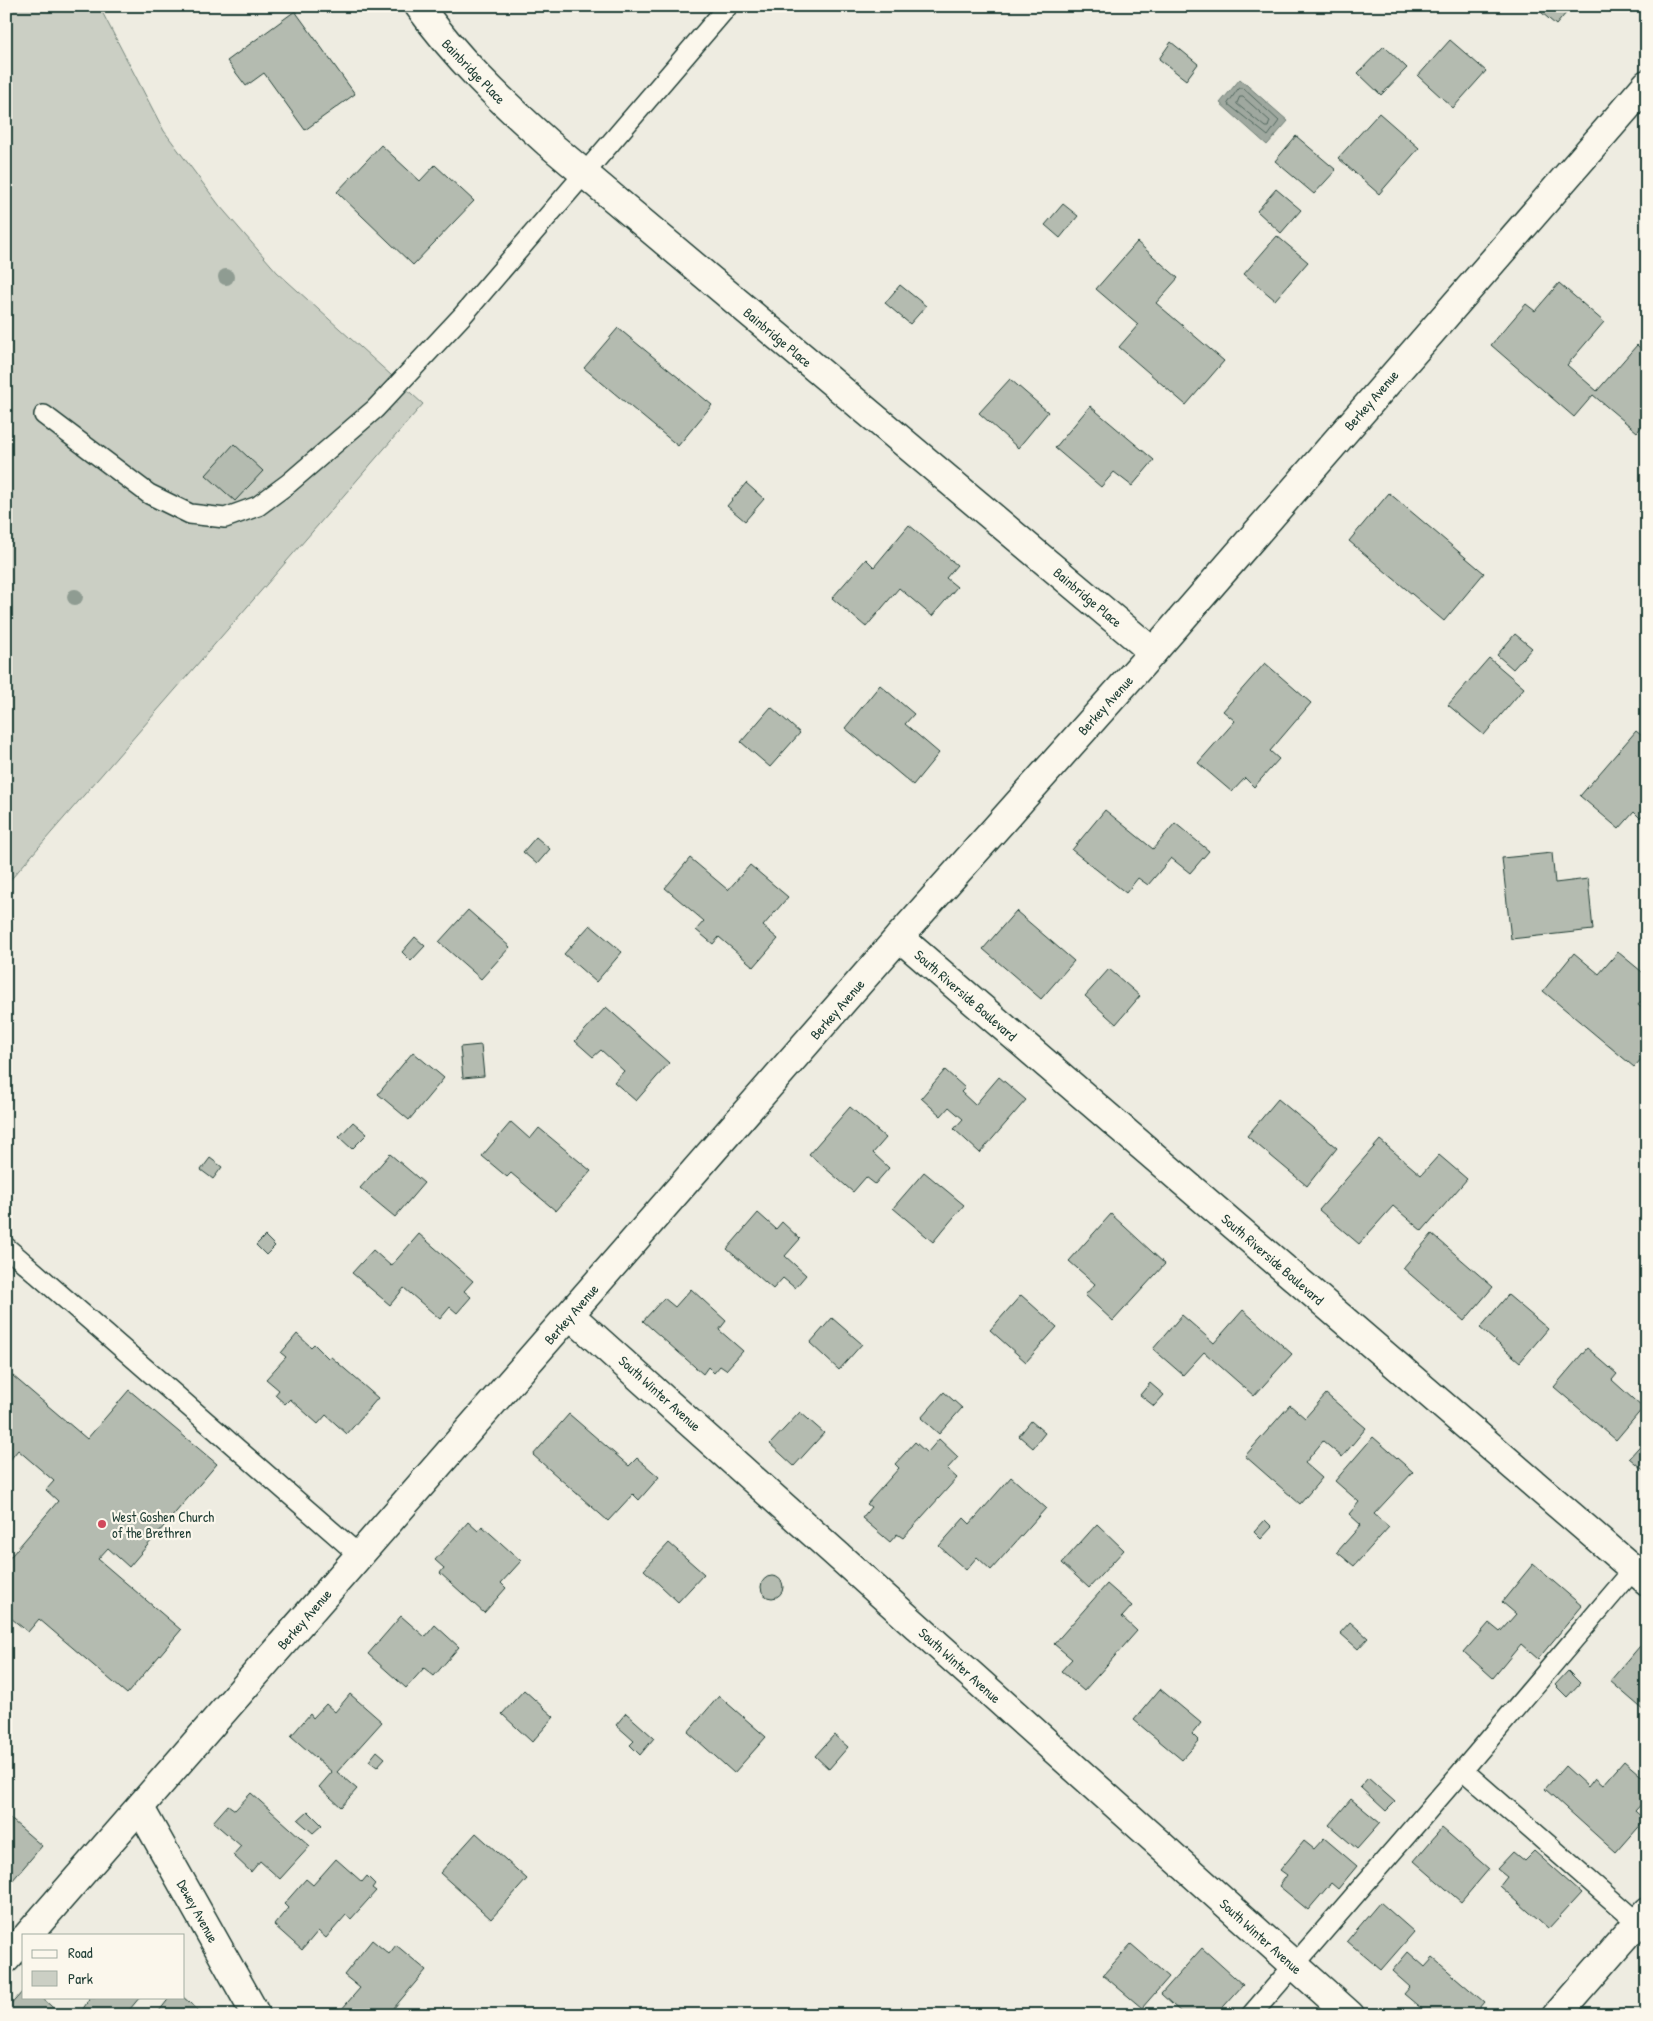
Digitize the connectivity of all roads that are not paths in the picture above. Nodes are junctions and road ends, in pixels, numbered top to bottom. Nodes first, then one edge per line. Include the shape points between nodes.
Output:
1 (419, 6) edge
2 (728, 6) edge
3 (1647, 84) edge
4 (584, 173) junction
5 (44, 415) dead end
6 (1153, 652) junction
7 (899, 937) junction
8 (6, 1247) edge
9 (570, 1315) junction
10 (359, 1555) junction
11 (1640, 1576) edge
12 (1464, 1770) junction
13 (140, 1808) junction
14 (1644, 1922) edge
15 (29, 1934) edge
16 (22, 1941) edge
17 (6, 1959) edge
18 (1295, 1966) junction
19 (256, 2015) edge
20 (1250, 2015) edge
21 (1350, 2015) edge
22 (1557, 2015) edge

1 - 4 street, Bainbridge Place via 439,34 490,90
2 - 4 lane
3 - 6 street, Berkey Avenue
4 - 5 lane via 463,315 375,409 258,506 226,518 190,514 149,494
4 - 6 street, Bainbridge Place
6 - 7 street, Berkey Avenue
7 - 9 street, Berkey Avenue
7 - 11 street, South Riverside Boulevard
8 - 10 lane
9 - 10 street, Berkey Avenue
9 - 18 street, South Winter Avenue
10 - 13 street, Berkey Avenue
11 - 12 lane
12 - 14 lane
12 - 18 lane
13 - 15 street, Berkey Avenue
13 - 19 street, Dewey Avenue
14 - 22 street
16 - 17 street
18 - 20 lane
18 - 21 street, South Winter Avenue

